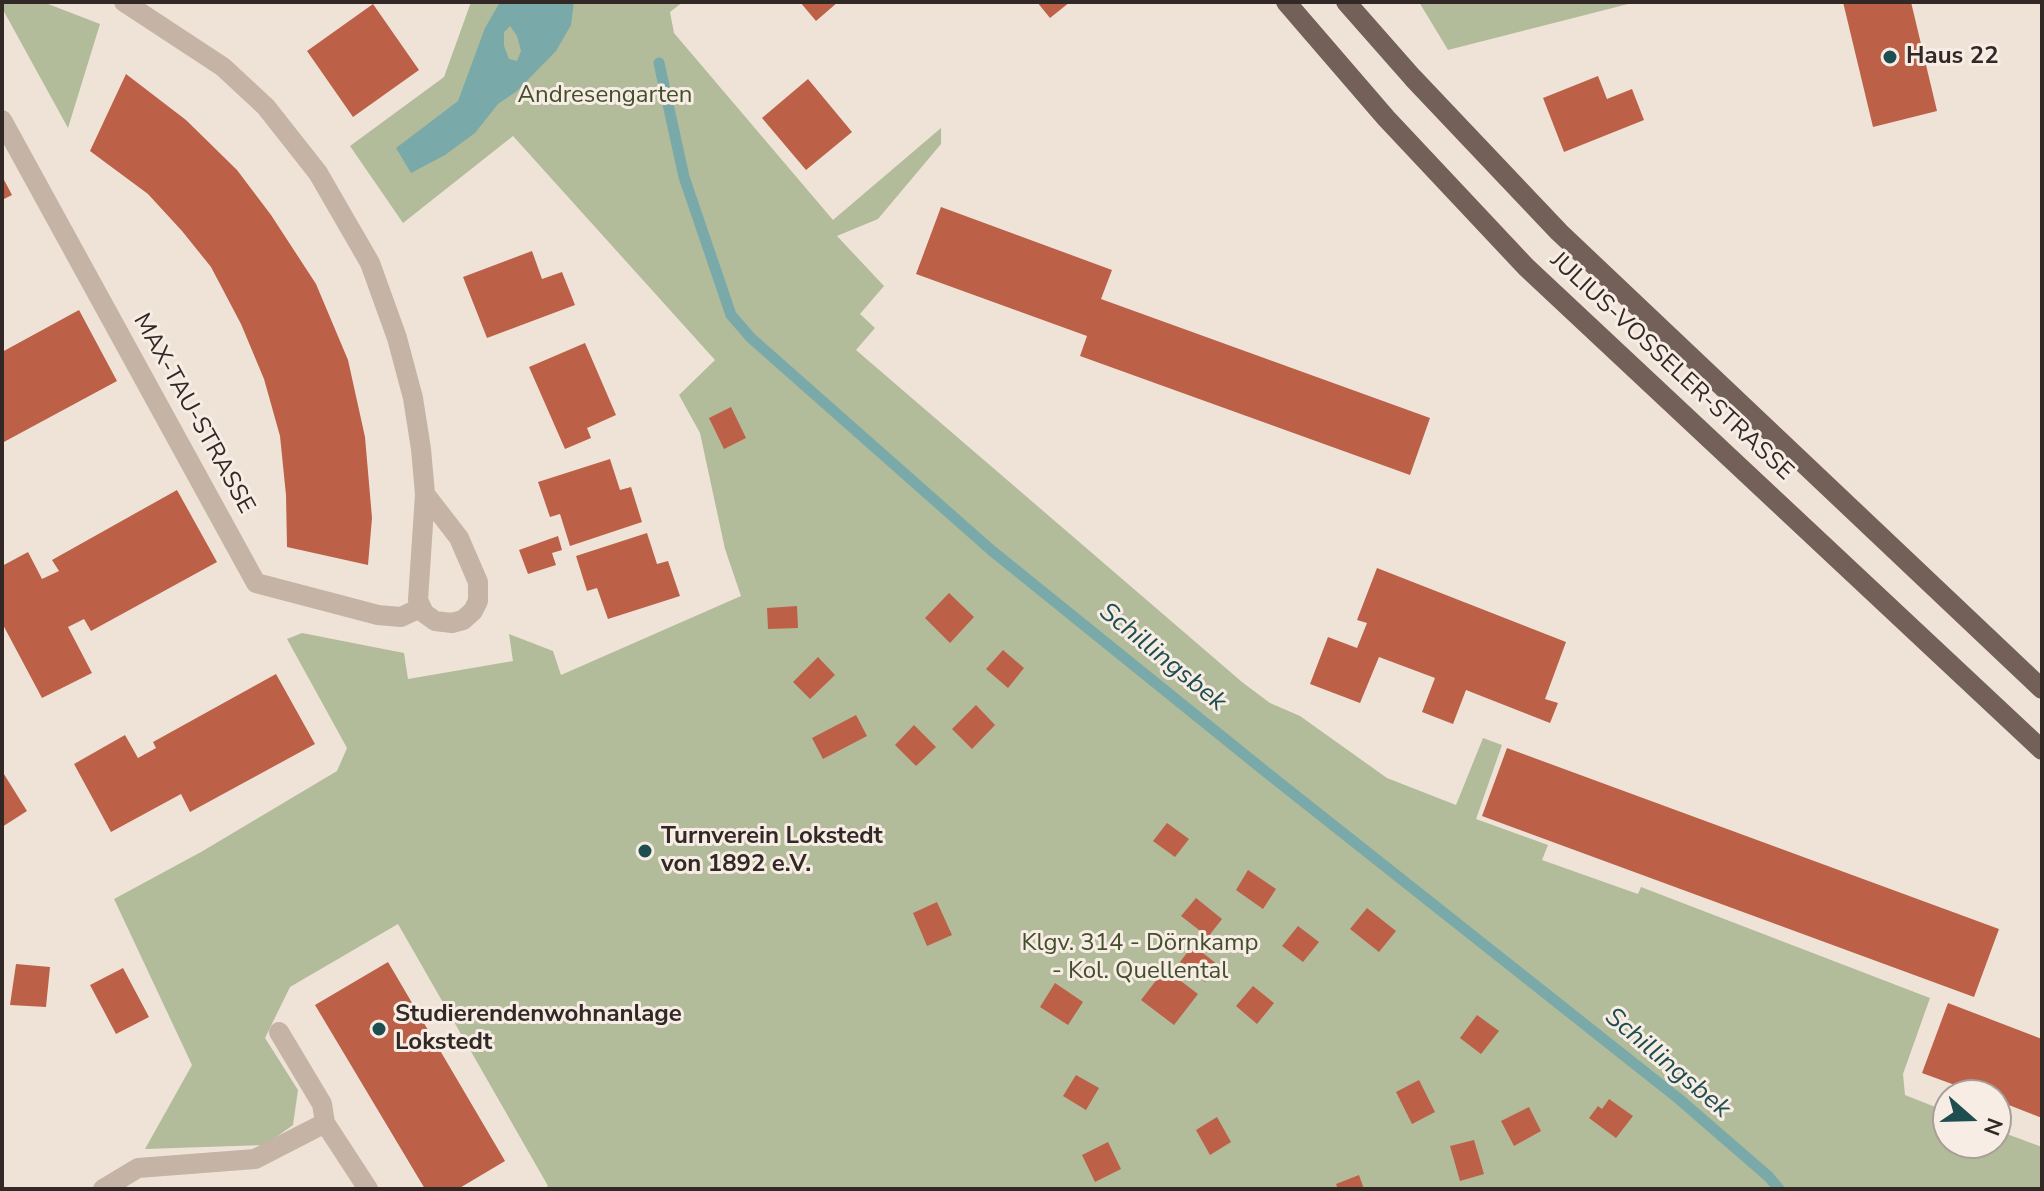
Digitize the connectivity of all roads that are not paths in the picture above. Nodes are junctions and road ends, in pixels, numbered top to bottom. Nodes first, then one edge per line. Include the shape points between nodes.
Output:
1 (124, 2) edge
2 (1286, 2) edge
3 (1346, 2) edge
4 (2, 120) edge
5 (425, 494) junction
6 (420, 608) junction
7 (2042, 689) edge
8 (2042, 750) edge
9 (279, 1032) dead end
10 (325, 1123) junction
11 (103, 1189) edge
12 (368, 1189) edge

1 - 5 street via 223,67 266,107 318,173 370,263 397,338 415,411
2 - 8 main road, JULIUS-VOSSELER-STRASSE via 1526,267
3 - 7 main road, JULIUS-VOSSELER-STRASSE via 1559,232
4 - 6 street, MAX-TAU-STRASSE via 256,583 378,615 401,617
5 - 6 street
5 - 6 street via 459,538 480,591 473,611 463,620 435,621
9 - 10 street via 322,1104
10 - 11 street via 255,1159 138,1168
10 - 12 street

